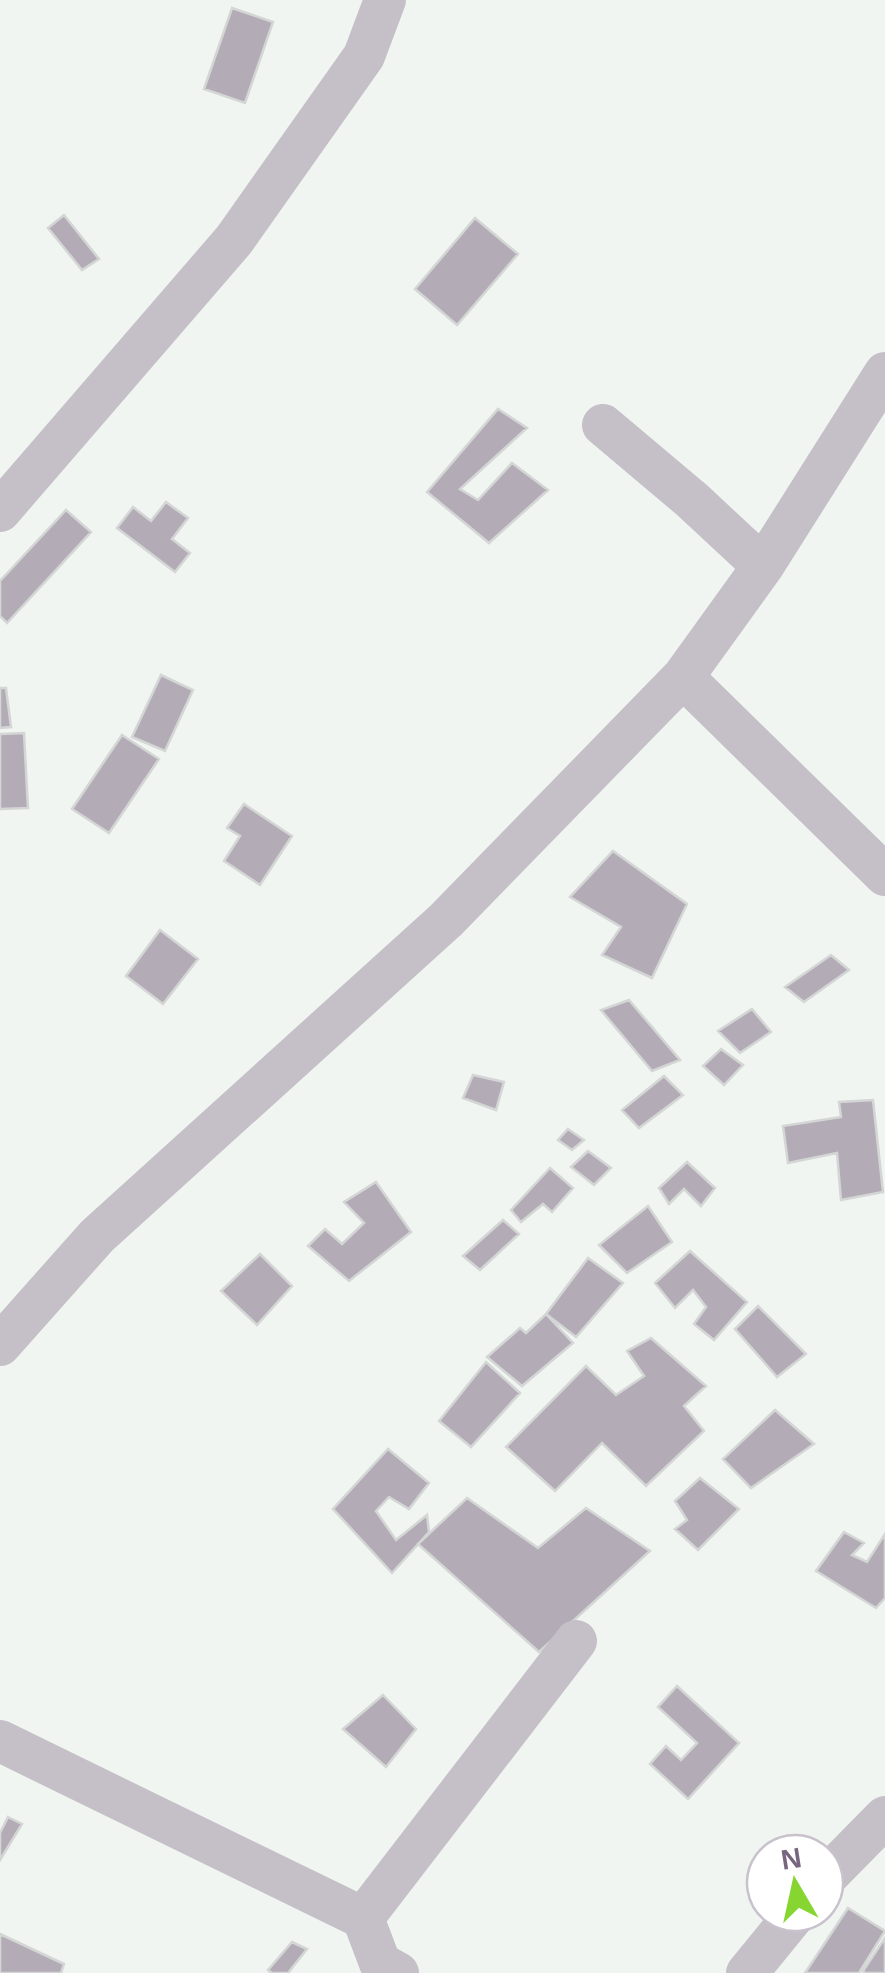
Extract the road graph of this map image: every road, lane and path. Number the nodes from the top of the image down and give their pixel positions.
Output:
1 (385, 0) edge
2 (885, 373) edge
3 (603, 424) dead end
4 (0, 511) edge
5 (763, 566) junction
6 (683, 677) junction
7 (885, 875) edge
8 (0, 1346) edge
9 (576, 1641) dead end
10 (0, 1742) edge
11 (885, 1817) edge
12 (845, 1858) edge
13 (363, 1918) junction
14 (780, 1933) edge
15 (398, 1973) edge
16 (747, 1973) edge

1 - 4 street
2 - 5 street
3 - 5 street
5 - 6 street
6 - 7 street
6 - 8 street
9 - 13 street
10 - 13 street
11 - 12 street
13 - 15 street
14 - 16 street

